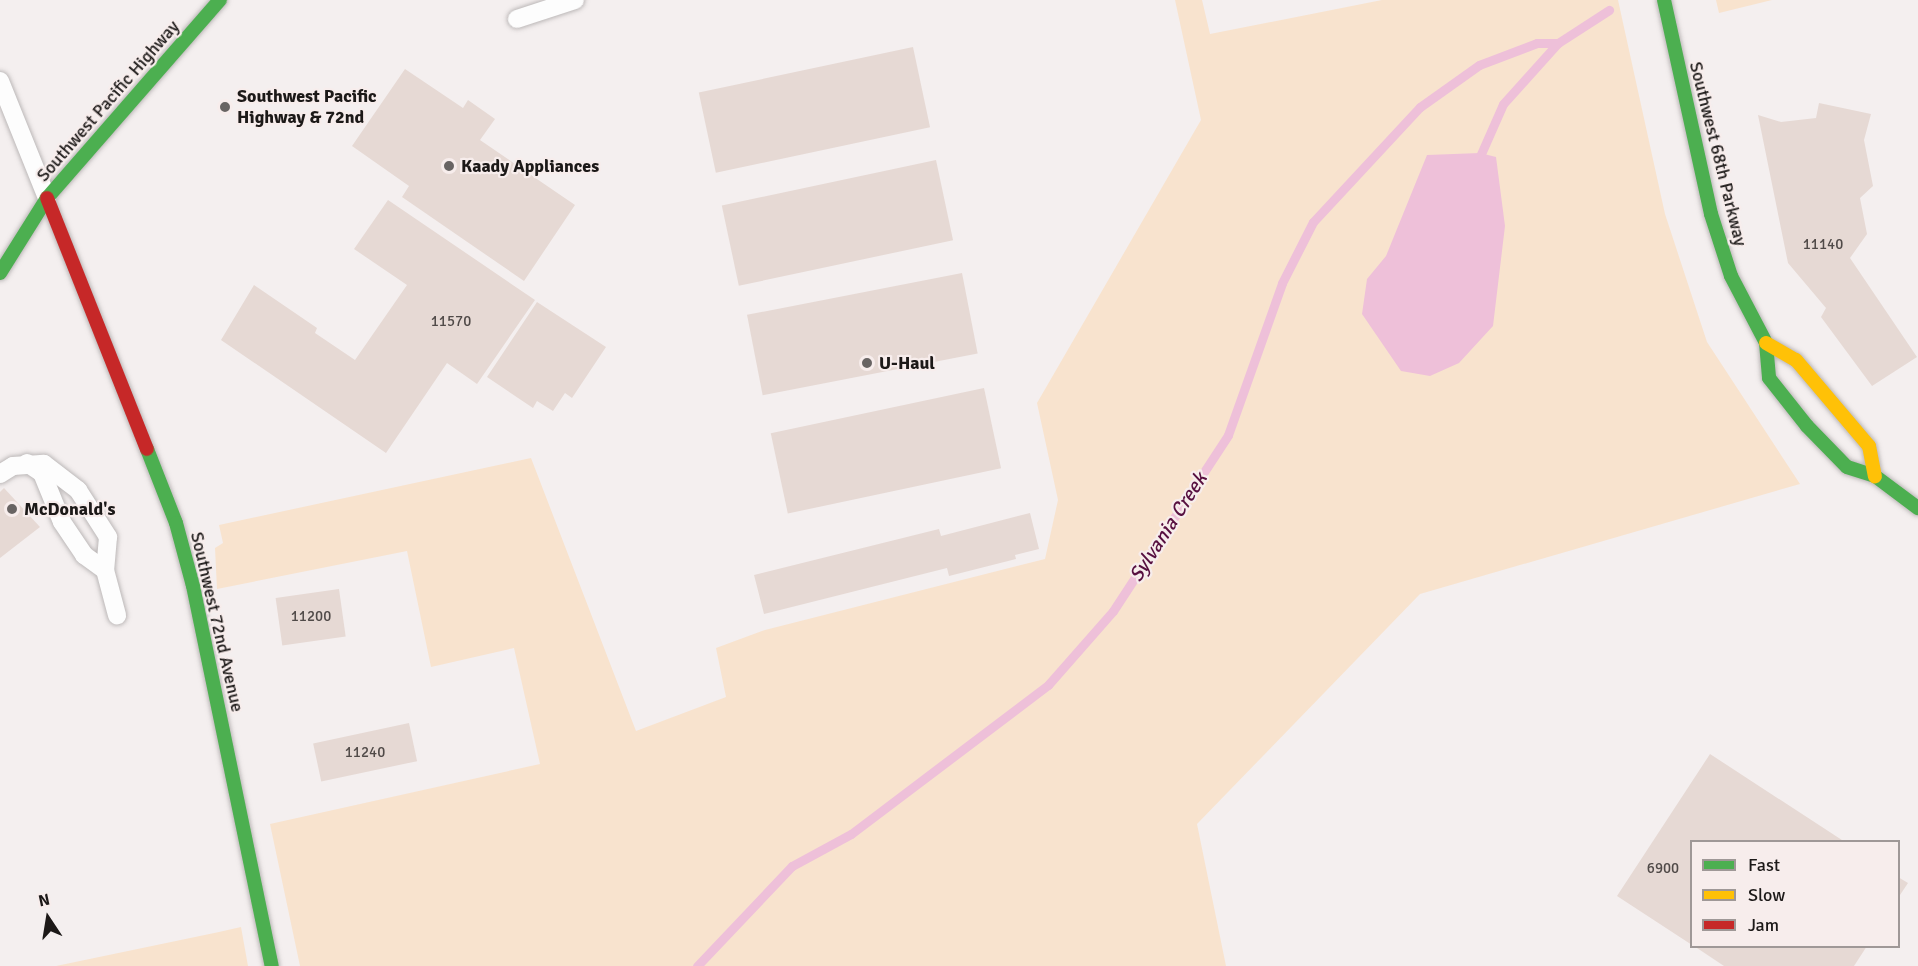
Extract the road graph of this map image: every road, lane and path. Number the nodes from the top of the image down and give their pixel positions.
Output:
1 (220, 0) edge
2 (575, 0) edge
3 (1664, 0) edge
4 (517, 19) dead end
5 (0, 81) edge
6 (47, 198) junction
7 (9, 227) dead end
8 (0, 273) edge
9 (1766, 343) junction
10 (27, 463) junction
11 (0, 474) edge
12 (1875, 476) junction
13 (1918, 508) edge
14 (105, 570) junction
15 (117, 615) dead end
16 (272, 966) edge

1 - 6 main road, Southwest Pacific Highway
2 - 4 lane
3 - 9 main road, Southwest 68th Parkway
5 - 6 lane
6 - 7 main road, Southwest Pacific Highway
6 - 8 main road, Southwest Pacific Highway
6 - 16 main road, Southwest 72nd Avenue
9 - 12 main road
9 - 12 main road, Southwest 68th Parkway
10 - 11 lane
10 - 14 lane
10 - 14 lane
12 - 13 main road, Southwest 68th Parkway
14 - 15 lane

